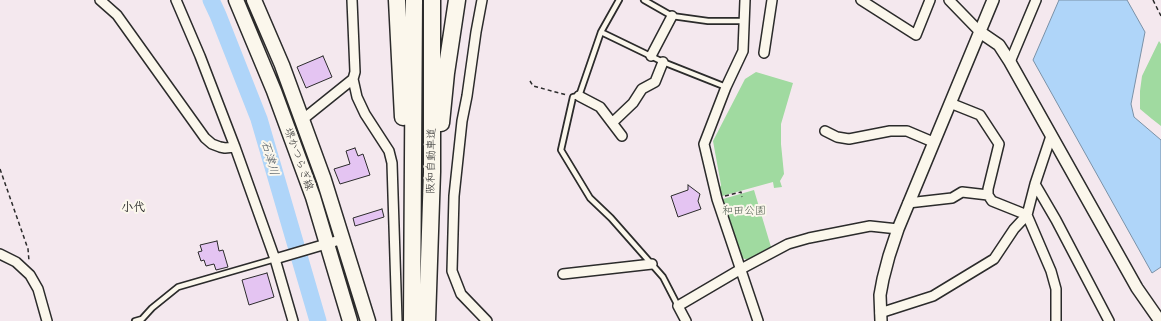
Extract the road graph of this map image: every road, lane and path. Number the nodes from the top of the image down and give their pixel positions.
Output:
1 (100, 0) edge
2 (176, 0) edge
3 (236, 0) edge
4 (254, 0) edge
5 (352, 0) edge
6 (397, 0) edge
7 (414, 0) edge
8 (432, 0) edge
9 (457, 0) edge
10 (482, 0) edge
11 (619, 0) edge
12 (644, 0) edge
13 (744, 0) edge
14 (772, 0) edge
15 (861, 0) edge
16 (930, 0) edge
17 (949, 0) edge
18 (993, 0) edge
19 (1036, 0) edge
20 (1153, 0) edge
21 (672, 16) junction
22 (1161, 16) edge
23 (744, 21) junction
24 (601, 32) junction
25 (980, 32) junction
26 (764, 53) dead end
27 (651, 56) junction
28 (664, 62) junction
29 (1010, 62) junction
30 (353, 79) junction
31 (530, 81) dead end
32 (726, 87) junction
33 (576, 96) junction
34 (950, 103) junction
35 (302, 120) junction
36 (612, 123) junction
37 (825, 131) dead end
38 (622, 136) dead end
39 (1051, 136) junction
40 (933, 142) junction
41 (234, 147) junction
42 (0, 169) edge
43 (432, 172) junction
44 (1034, 184) junction
45 (988, 196) junction
46 (742, 197) dead end
47 (717, 199) junction
48 (908, 203) junction
49 (1027, 215) junction
50 (898, 229) junction
51 (343, 239) junction
52 (322, 245) junction
53 (0, 254) edge
54 (277, 259) junction
55 (652, 264) junction
56 (741, 269) junction
57 (563, 274) dead end
58 (30, 276) junction
59 (420, 283) junction
60 (678, 306) junction
61 (880, 317) edge
62 (142, 320) edge
63 (47, 321) edge
64 (135, 321) edge
65 (293, 321) edge
66 (350, 321) edge
67 (368, 321) edge
68 (397, 321) edge
69 (412, 321) edge
70 (427, 321) edge
71 (487, 321) edge
72 (686, 321) edge
73 (758, 321) edge
74 (1056, 321) edge
75 (1109, 321) edge
76 (1160, 321) edge

1 - 41 street
2 - 41 street
3 - 52 main road, 堺かつらぎ線
4 - 35 main road, 堺かつらぎ線
5 - 30 street
6 - 59 highway
7 - 59 highway, 阪和自動車道
8 - 43 highway, 阪和自動車道
9 - 43 highway
10 - 71 street
11 - 24 lane
12 - 21 lane
13 - 23 street
14 - 26 street
15 - 16 street
17 - 25 street
18 - 25 street
19 - 29 street
20 - 22 path
21 - 23 lane
21 - 27 street
23 - 32 street
24 - 27 lane
24 - 33 lane
25 - 29 street
25 - 34 street
27 - 28 lane
28 - 32 lane
28 - 36 street
29 - 39 street
30 - 35 street
30 - 68 street
31 - 33 path
32 - 47 street
33 - 36 street
33 - 55 lane
34 - 40 street
34 - 45 street
35 - 51 main road, 堺かつらぎ線
36 - 38 street
37 - 40 street
39 - 44 street
39 - 76 street
40 - 48 street
41 - 54 street
42 - 58 path
43 - 59 highway, 阪和自動車道
44 - 49 street
44 - 75 street
45 - 48 street
45 - 49 street
46 - 47 path
47 - 56 street
48 - 50 street
49 - 61 street
49 - 74 street
50 - 56 street
50 - 61 street
51 - 52 street
51 - 67 main road, 堺かつらぎ線
52 - 54 street
52 - 66 main road, 堺かつらぎ線
53 - 58 street
54 - 62 lane
54 - 65 street
55 - 57 street
55 - 60 lane
56 - 60 street
56 - 73 street
58 - 63 street
59 - 69 highway, 阪和自動車道
59 - 70 highway, 阪和自動車道
60 - 72 street
62 - 64 lane

